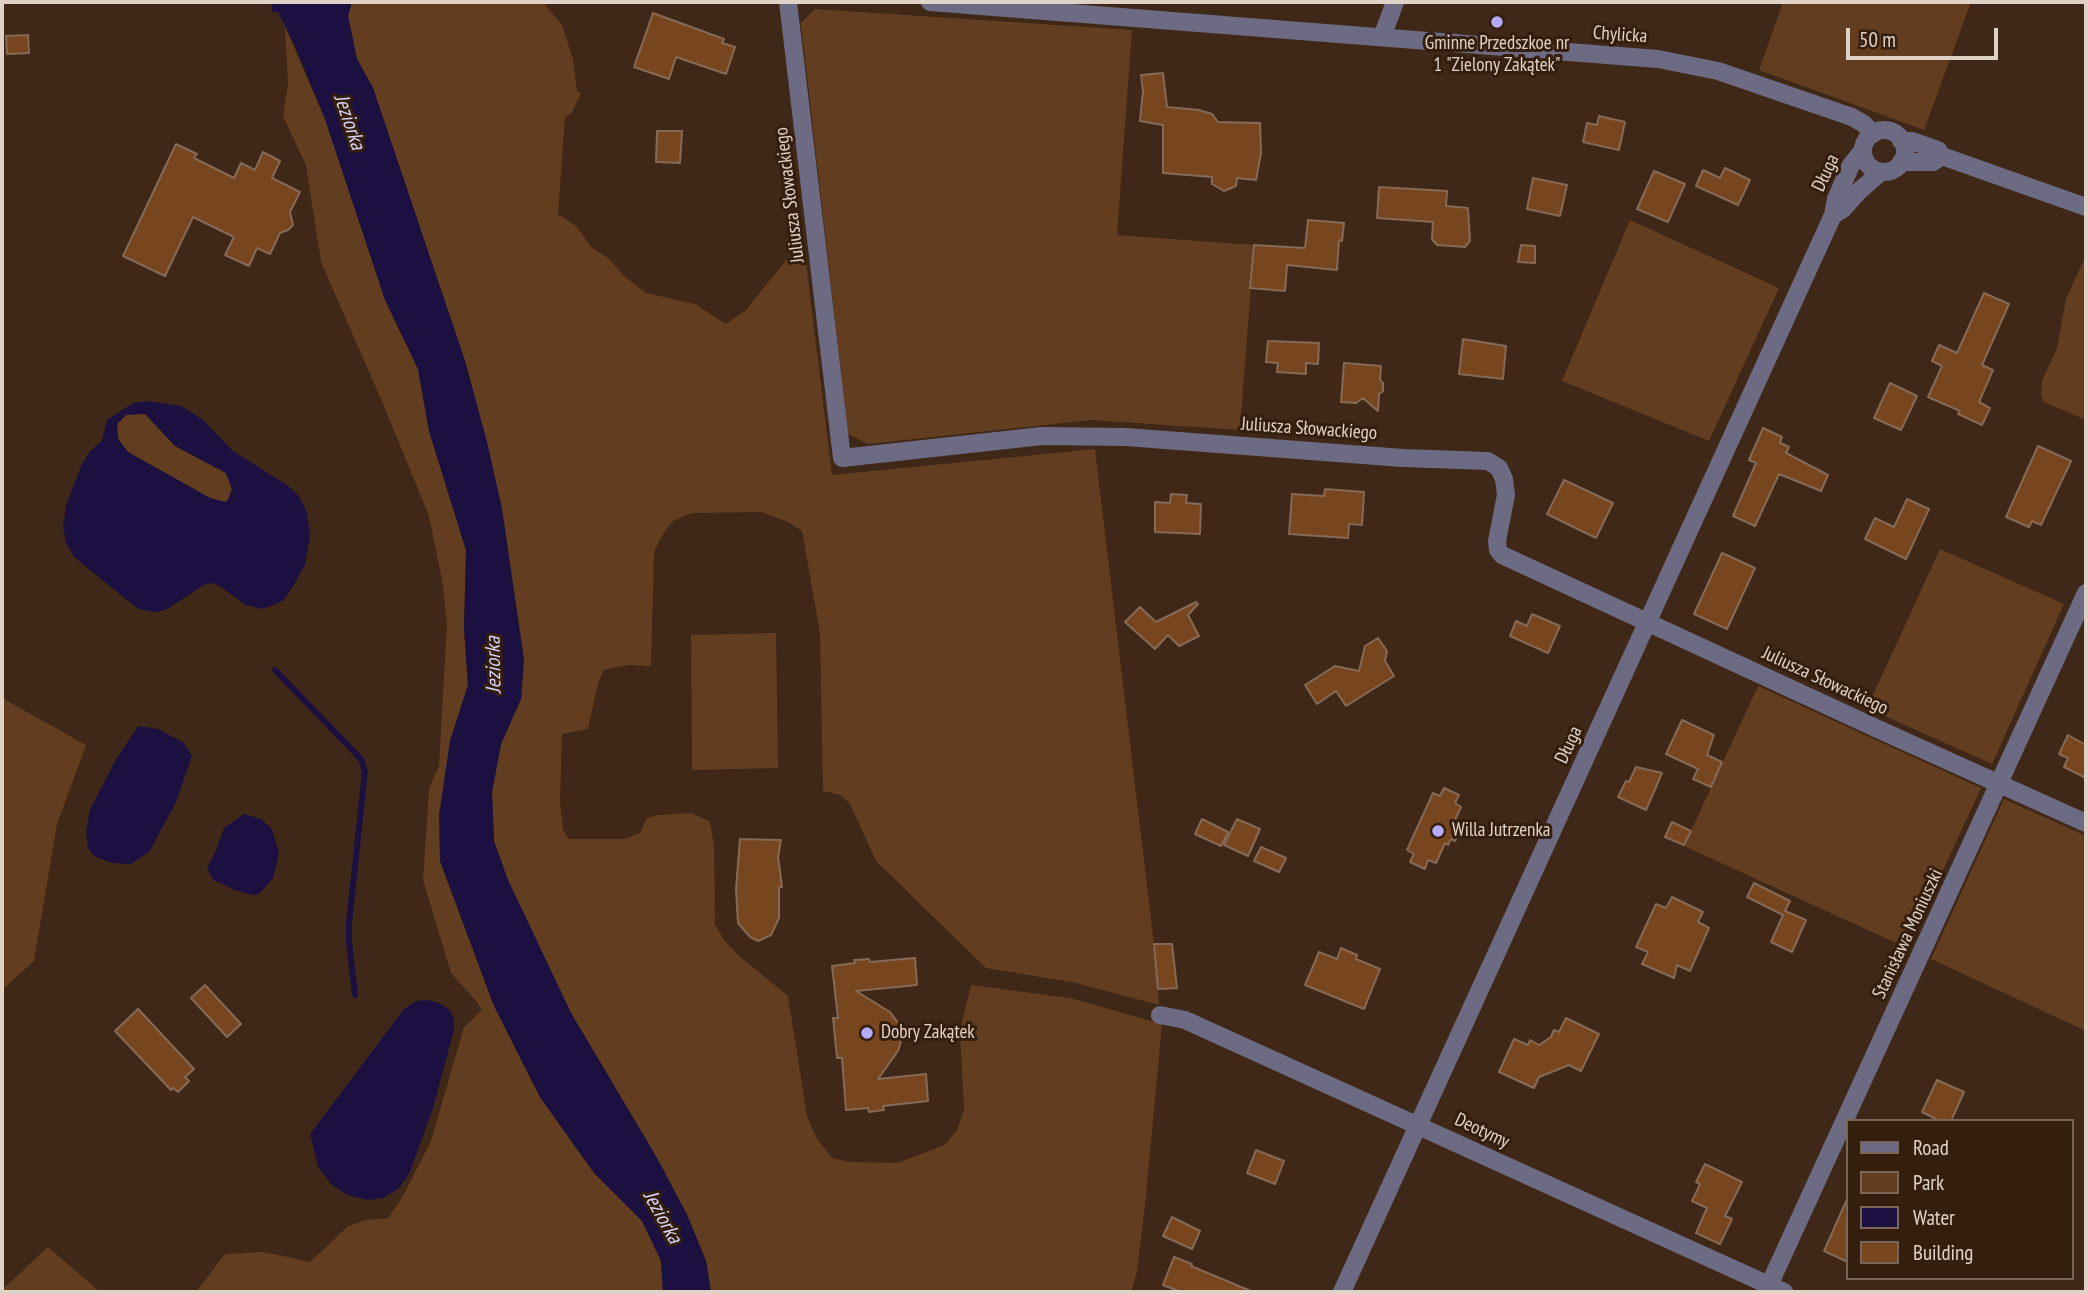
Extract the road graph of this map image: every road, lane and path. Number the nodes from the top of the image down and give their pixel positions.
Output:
1 (788, 2) edge
2 (930, 2) edge
3 (1395, 2) edge
4 (1382, 37) junction
5 (1873, 134) junction
6 (1902, 141) junction
7 (1863, 150) junction
8 (1942, 156) junction
9 (1901, 162) junction
10 (1881, 172) junction
11 (2086, 207) edge
12 (1833, 215) junction
13 (2086, 593) edge
14 (1648, 622) junction
15 (2000, 783) junction
16 (2086, 823) edge
17 (1160, 1015) dead end
18 (1850, 1119) edge
19 (1419, 1125) junction
20 (1846, 1127) edge
21 (1773, 1290) edge
22 (1342, 1292) edge

1 - 14 street, Juliusza Słowackiego
2 - 4 street, Chylicka
3 - 4 street
4 - 5 street, Chylicka
5 - 6 street
5 - 7 street
6 - 8 street
6 - 9 street
7 - 10 street
7 - 12 street, Długa
8 - 9 street
8 - 11 street
9 - 10 street
10 - 12 street, Długa
12 - 14 street, Długa
13 - 15 street, Stanisława Moniuszki
14 - 15 street, Juliusza Słowackiego
14 - 19 street, Długa
15 - 16 street, Juliusza Słowackiego
15 - 18 street, Stanisława Moniuszki
17 - 19 street, Deotymy
19 - 21 street, Deotymy
19 - 22 street, Długa
20 - 21 street, Stanisława Moniuszki

